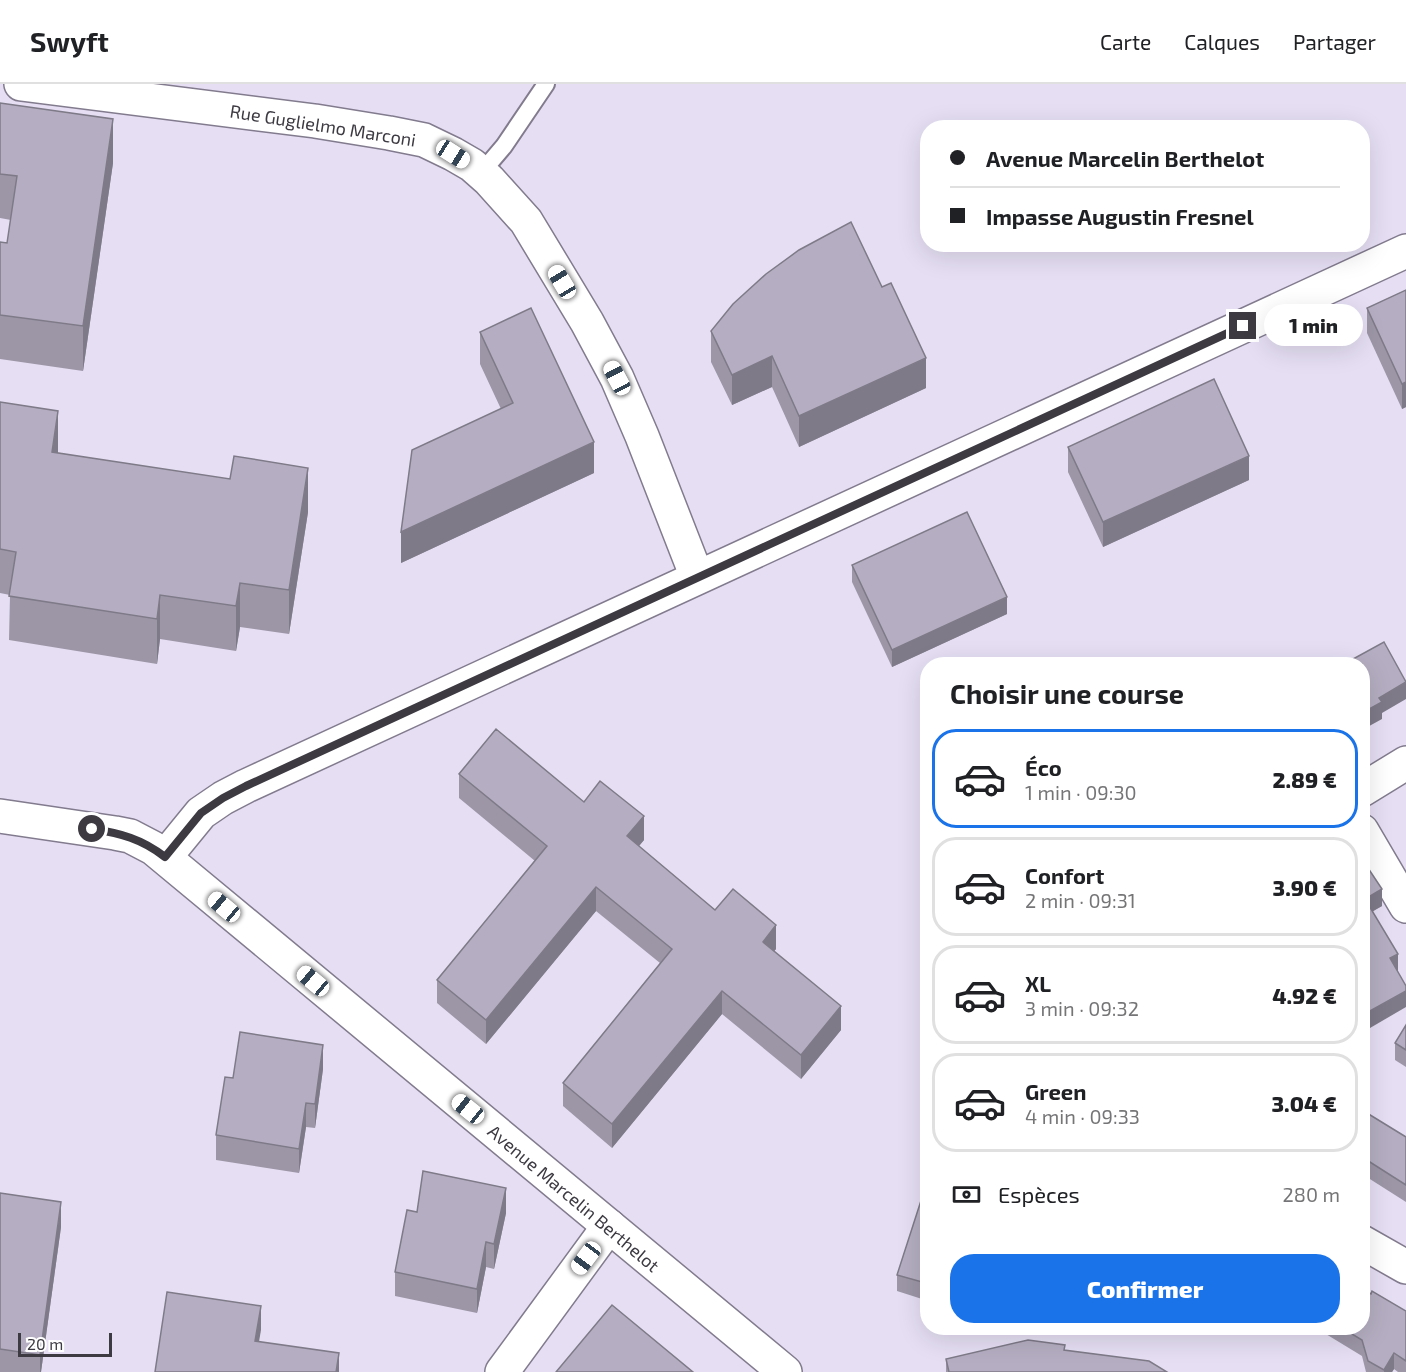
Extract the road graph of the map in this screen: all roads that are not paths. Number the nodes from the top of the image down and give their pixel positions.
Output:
1 (21, 84) edge
2 (546, 84) edge
3 (85, 88) edge
4 (481, 173) junction
5 (1406, 251) edge
6 (697, 577) junction
7 (1406, 763) edge
8 (1370, 785) edge
9 (0, 816) edge
10 (1370, 845) edge
11 (165, 857) junction
12 (1406, 906) edge
13 (609, 1226) junction
14 (1370, 1246) edge
15 (1406, 1266) edge
16 (502, 1372) edge
17 (785, 1372) edge

1 - 3 street, Rue Guglielmo Marconi
2 - 4 lane
3 - 4 street, Rue Guglielmo Marconi
4 - 6 street, Rue Guglielmo Marconi
5 - 6 street
6 - 11 street
7 - 8 street
9 - 11 street, Avenue Marcelin Berthelot
10 - 12 street
11 - 13 street, Avenue Marcelin Berthelot
13 - 16 street
13 - 17 street, Avenue Marcelin Berthelot
14 - 15 street

